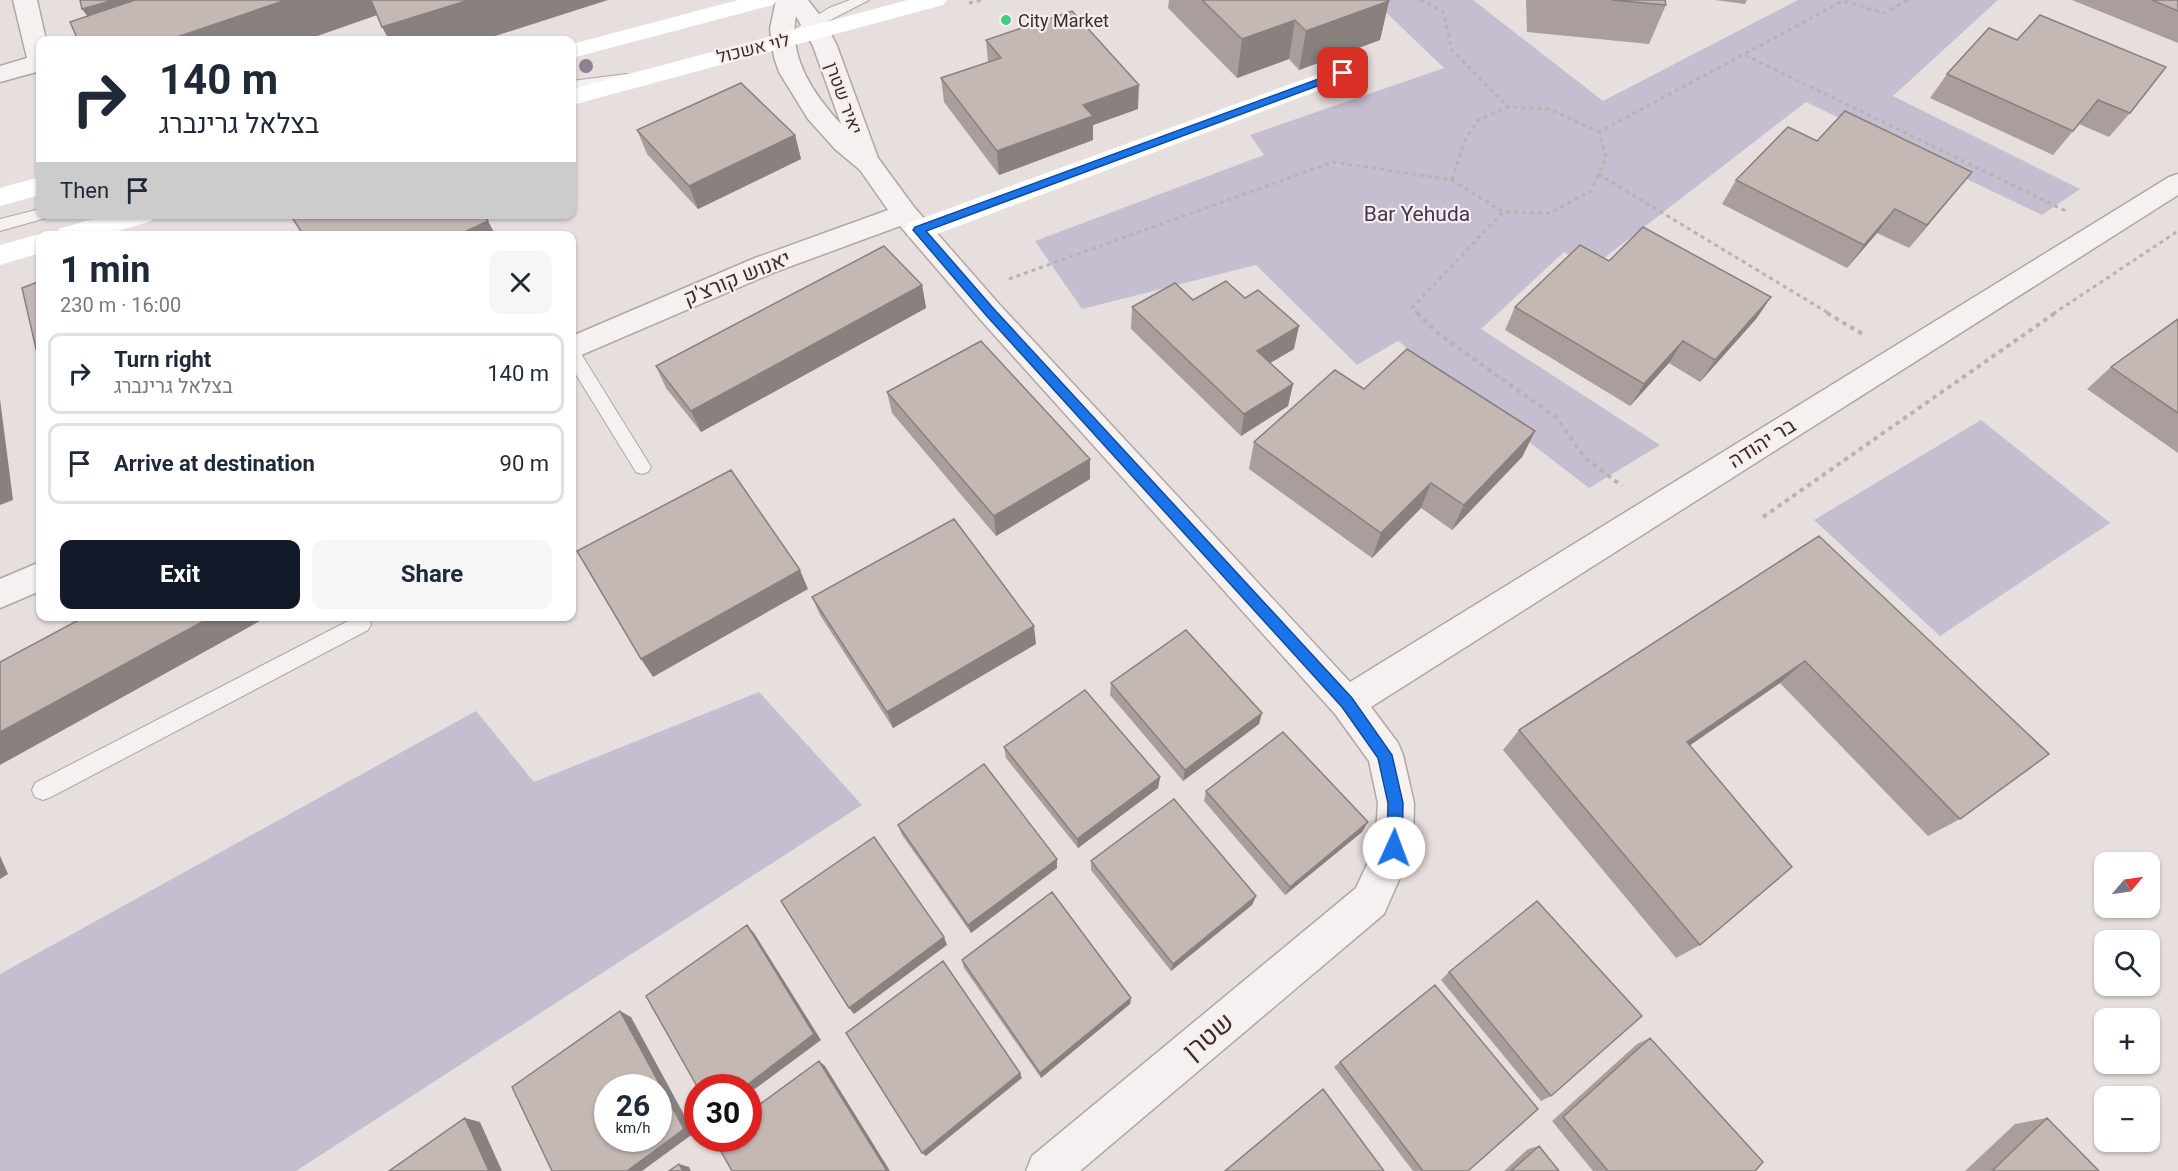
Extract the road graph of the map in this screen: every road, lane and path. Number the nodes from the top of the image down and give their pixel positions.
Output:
1 (25, 0) edge
2 (765, 0) edge
3 (788, 0) edge
4 (796, 0) edge
5 (839, 0) edge
6 (935, 0) edge
7 (1420, 0) edge
8 (1908, 0) edge
9 (858, 1) edge
10 (816, 27) junction
11 (783, 40) junction
12 (36, 46) edge
13 (576, 50) edge
14 (1745, 54) junction
15 (36, 64) edge
16 (1343, 73) dead end
17 (0, 74) edge
18 (646, 77) junction
19 (576, 85) edge
20 (576, 96) edge
21 (1508, 107) junction
22 (1599, 132) junction
23 (869, 164) junction
24 (1598, 174) junction
25 (1452, 180) junction
26 (2178, 183) edge
27 (36, 187) edge
28 (0, 197) edge
29 (1503, 212) junction
30 (36, 215) edge
31 (125, 219) edge
32 (912, 222) junction
33 (0, 225) edge
34 (2104, 230) junction
35 (86, 231) edge
36 (2178, 231) edge
37 (36, 245) edge
38 (0, 255) edge
39 (972, 292) junction
40 (576, 346) edge
41 (1900, 357) junction
42 (576, 360) edge
43 (642, 467) dead end
44 (1655, 510) junction
45 (1763, 517) dead end
46 (36, 578) edge
47 (0, 594) edge
48 (360, 621) edge
49 (1347, 703) junction
50 (43, 790) dead end
51 (1370, 901) joint
52 (1047, 1171) edge

1 - 12 street
2 - 13 main road
3 - 11 street, יאיר שטרן
4 - 10 street, יאיר שטרן
5 - 9 lane
6 - 10 main road, לוי אשכול
7 - 21 path
8 - 14 path
9 - 10 lane
10 - 11 main road, לוי אשכול
10 - 23 street, יאיר שטרן
11 - 18 main road, לוי אשכול
11 - 23 street, יאיר שטרן
14 - 22 path
14 - 34 path
15 - 17 street
16 - 32 main road
18 - 19 lane
18 - 20 main road, לוי אשכול
21 - 22 path
21 - 25 path
22 - 24 path
23 - 32 street, יאיר שטרן
24 - 29 path
24 - 41 path
25 - 29 path
25 - 39 path
26 - 34 street, בר יהודה
27 - 28 main road
29 - 44 path
30 - 33 lane
31 - 35 main road
32 - 39 street, יאיר שטרן
32 - 40 street, יאנוש קורצ'ק
34 - 41 street, בר יהודה
36 - 45 path
37 - 38 main road
39 - 49 street, יאיר שטרן
41 - 44 street, בר יהודה
42 - 43 lane
44 - 49 street, בר יהודה
46 - 47 street
48 - 50 lane
49 - 51 street, יאיר שטרן
51 - 52 street, שטרן

